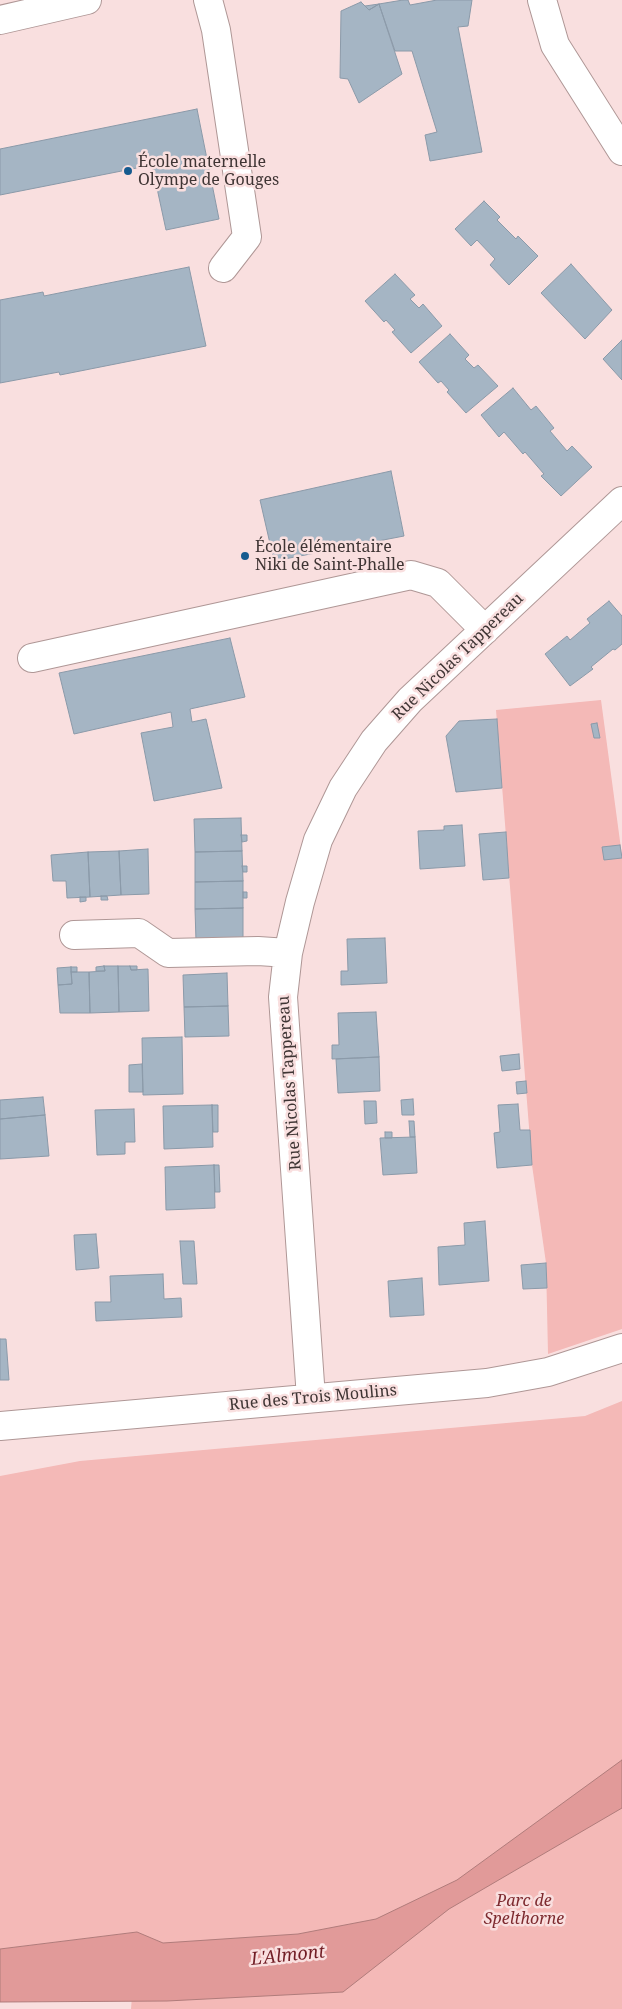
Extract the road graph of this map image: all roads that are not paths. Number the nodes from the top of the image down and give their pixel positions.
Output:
1 (87, 0) edge
2 (208, 0) edge
3 (542, 0) edge
4 (0, 20) edge
5 (622, 151) edge
6 (223, 268) dead end
7 (622, 501) edge
8 (485, 630) junction
9 (32, 658) dead end
10 (74, 935) dead end
11 (288, 953) junction
12 (622, 1348) edge
13 (312, 1398) junction
14 (0, 1426) edge

1 - 4 street
2 - 6 street
3 - 5 street
7 - 8 street, Rue Nicolas Tappereau
8 - 9 street
8 - 11 street, Rue Nicolas Tappereau
10 - 11 street
11 - 13 street, Rue Nicolas Tappereau
12 - 13 street, Rue des Trois Moulins
13 - 14 street, Rue des Trois Moulins

